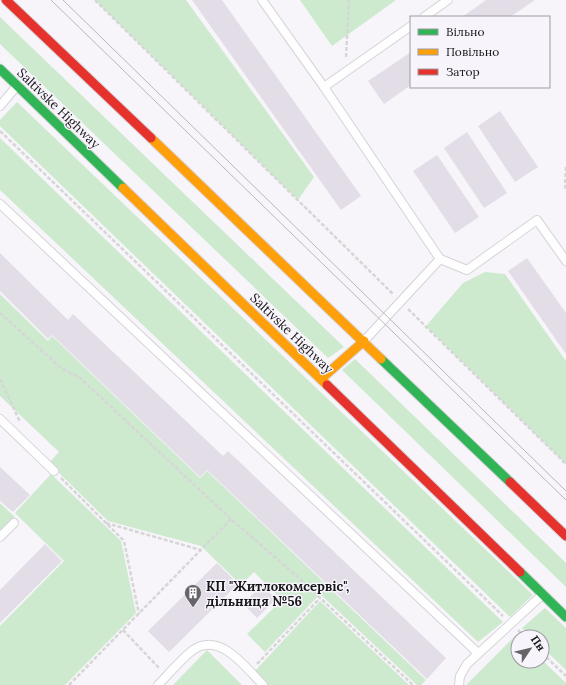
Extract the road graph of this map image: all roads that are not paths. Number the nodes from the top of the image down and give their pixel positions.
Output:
1 (6, 0) edge
2 (262, 0) edge
3 (448, 0) edge
4 (425, 16) edge
5 (410, 27) edge
6 (0, 69) edge
7 (17, 86) junction
8 (324, 87) junction
9 (0, 106) edge
10 (0, 204) edge
11 (440, 259) junction
12 (566, 261) edge
13 (364, 341) junction
14 (321, 379) junction
15 (0, 419) edge
16 (54, 471) road end
17 (14, 523) dead end
18 (566, 536) edge
19 (0, 537) edge
20 (543, 594) junction
21 (566, 617) edge
22 (478, 653) junction
23 (158, 685) edge
24 (263, 685) edge
25 (459, 685) edge

1 - 13 main road
2 - 8 lane
3 - 4 lane
5 - 8 lane
6 - 7 main road, Saltivske Highway
7 - 9 lane
7 - 14 main road, Saltivske Highway
8 - 11 lane
10 - 22 lane
11 - 12 lane
11 - 13 lane
13 - 14 main road
13 - 18 main road
14 - 20 main road, Saltivske Highway
15 - 16 lane
17 - 19 lane
20 - 21 main road, Saltivske Highway
20 - 22 lane
22 - 25 lane
23 - 24 lane

